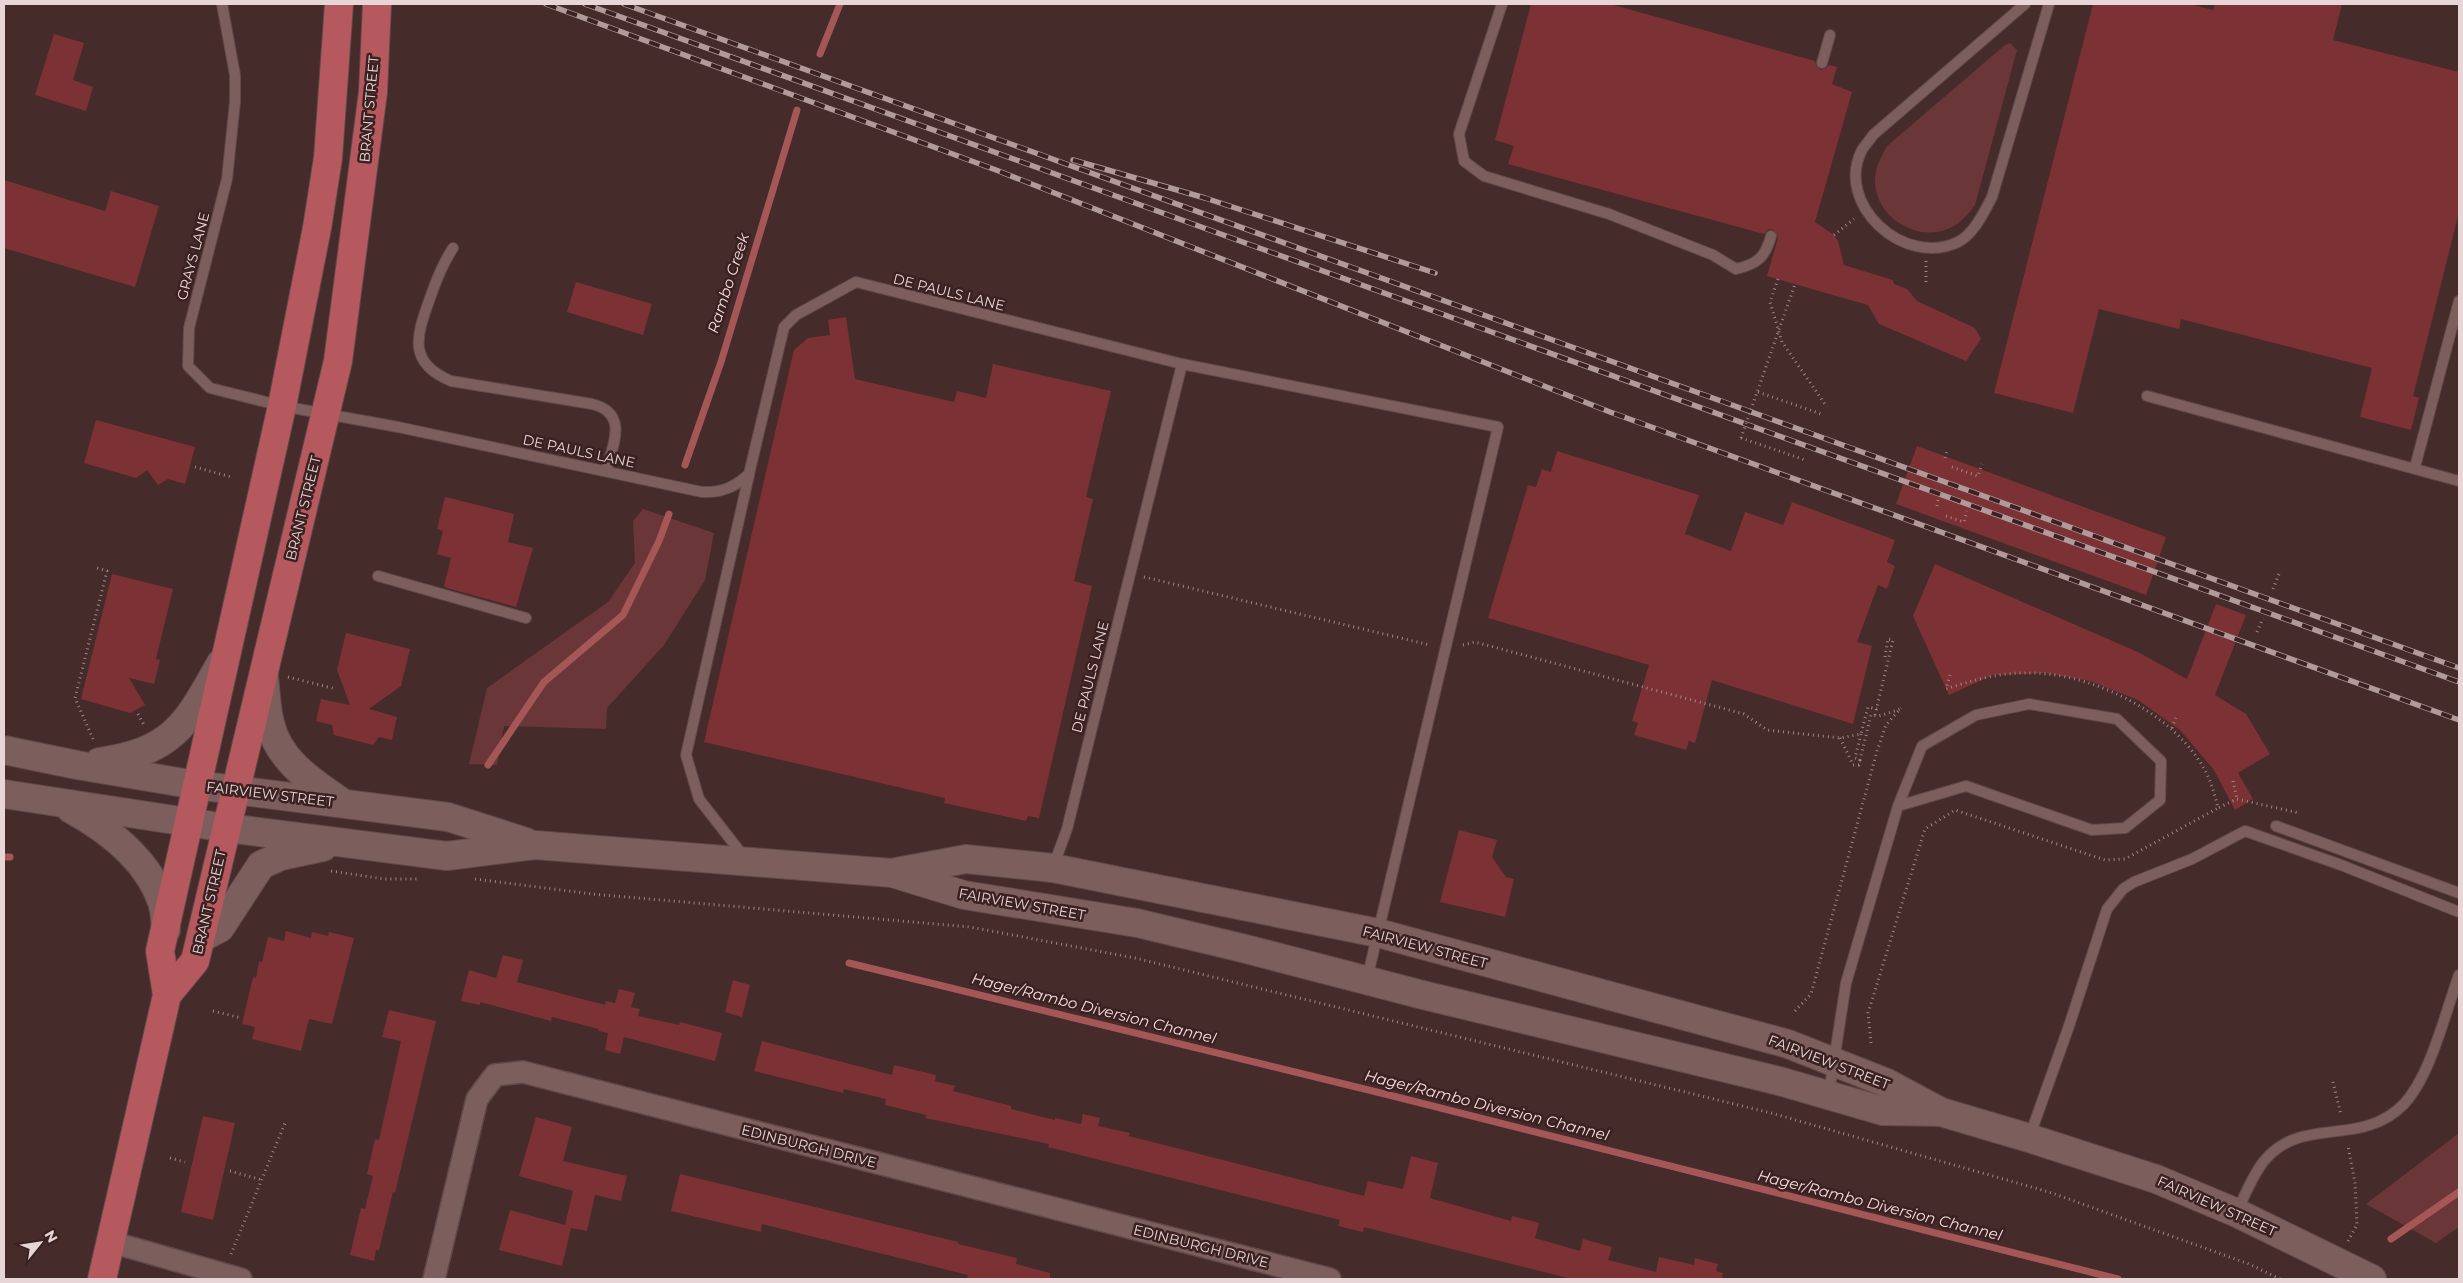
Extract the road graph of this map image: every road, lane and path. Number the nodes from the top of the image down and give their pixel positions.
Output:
1 (222, 4) edge
2 (339, 4) edge
3 (377, 4) edge
4 (1502, 4) edge
5 (2025, 4) edge
6 (2049, 4) edge
7 (1830, 34) dead end
8 (1822, 63) dead end
9 (1866, 209) junction
10 (1834, 235) dead end
11 (1771, 236) dead end
12 (453, 248) dead end
13 (1926, 248) junction
14 (1778, 279) dead end
15 (1795, 284) dead end
16 (1926, 286) dead end
17 (2459, 301) edge
18 (1182, 364) junction
19 (1758, 392) junction
20 (2147, 396) dead end
21 (282, 406) junction
22 (1827, 407) dead end
23 (327, 413) junction
24 (1824, 415) dead end
25 (1947, 451) dead end
26 (1945, 458) dead end
27 (1805, 460) dead end
28 (1982, 464) dead end
29 (195, 467) dead end
30 (1952, 467) dead end
31 (2415, 467) junction
32 (606, 471) junction
33 (749, 474) junction
34 (231, 477) dead end
35 (2459, 481) edge
36 (1938, 500) dead end
37 (1937, 506) dead end
38 (1967, 511) dead end
39 (1946, 516) dead end
40 (97, 568) dead end
41 (1131, 574) junction
42 (2279, 574) dead end
43 (378, 576) dead end
44 (2273, 590) dead end
45 (526, 618) dead end
46 (2263, 618) dead end
47 (2257, 632) dead end
48 (1446, 649) junction
49 (225, 655) junction
50 (1885, 657) dead end
51 (275, 673) junction
52 (336, 689) dead end
53 (1877, 709) junction
54 (1875, 715) junction
55 (2176, 717) dead end
56 (2172, 728) dead end
57 (1861, 734) junction
58 (1840, 738) junction
59 (94, 742) dead end
60 (4, 750) edge
61 (1860, 760) junction
62 (77, 765) junction
63 (2233, 781) dead end
64 (196, 785) junction
65 (236, 790) junction
66 (4, 794) edge
67 (2237, 799) dead end
68 (344, 803) junction
69 (61, 804) junction
70 (1898, 806) junction
71 (2218, 808) dead end
72 (188, 823) junction
73 (2276, 826) dead end
74 (226, 828) junction
75 (346, 843) junction
76 (535, 845) junction
77 (748, 861) junction
78 (1053, 868) junction
79 (330, 871) dead end
80 (892, 873) junction
81 (421, 879) dead end
82 (467, 880) dead end
83 (2459, 893) edge
84 (2459, 912) edge
85 (166, 930) junction
86 (1378, 933) junction
87 (201, 938) junction
88 (2459, 975) edge
89 (1367, 979) junction
90 (167, 995) junction
91 (213, 1011) dead end
92 (1795, 1011) dead end
93 (241, 1018) dead end
94 (1871, 1043) dead end
95 (1833, 1062) junction
96 (2334, 1082) dead end
97 (1828, 1096) junction
98 (1941, 1112) junction
99 (285, 1123) dead end
100 (2345, 1132) junction
101 (2029, 1138) junction
102 (170, 1158) dead end
103 (185, 1162) dead end
104 (230, 1171) dead end
105 (262, 1180) junction
106 (2237, 1213) junction
107 (111, 1242) junction
108 (2336, 1262) junction
109 (232, 1277) edge
110 (102, 1279) edge
111 (434, 1279) edge
112 (1330, 1279) edge
113 (2280, 1279) edge
114 (2372, 1279) edge

1 - 21 lane, GRAYS LANE
2 - 21 main road, BRANT STREET
3 - 23 main road, BRANT STREET
4 - 11 lane
5 - 9 lane
6 - 13 lane
7 - 8 lane
9 - 10 path
9 - 13 lane
12 - 32 lane
13 - 16 path
14 - 22 path
15 - 19 path, bridge
17 - 31 lane
18 - 33 lane, DE PAULS LANE
18 - 41 lane, DE PAULS LANE
18 - 48 lane
19 - 24 path
19 - 27 path, bridge
20 - 31 lane
21 - 23 lane, GRAYS LANE
21 - 49 main road, BRANT STREET
23 - 32 lane, DE PAULS LANE
23 - 51 main road, BRANT STREET
25 - 26 path
28 - 30 path
29 - 34 path
31 - 35 lane
32 - 33 lane, DE PAULS LANE
33 - 77 lane
36 - 37 path
38 - 39 path
40 - 59 path
41 - 48 path
41 - 78 lane, DE PAULS LANE
42 - 44 path
43 - 45 lane
46 - 47 path
48 - 58 path
48 - 86 lane
49 - 62 main road
49 - 64 main road, BRANT STREET
50 - 53 path
51 - 52 path
51 - 65 main road, BRANT STREET
51 - 68 main road
53 - 54 path
53 - 57 path
54 - 61 path
54 - 92 path
55 - 56 path
57 - 58 path
57 - 61 path
58 - 61 path
60 - 62 main road, FAIRVIEW STREET
62 - 64 main road, FAIRVIEW STREET
63 - 67 path
64 - 65 main road, FAIRVIEW STREET
64 - 72 main road, BRANT STREET
65 - 68 main road, FAIRVIEW STREET
65 - 74 main road, BRANT STREET
66 - 69 main road, FAIRVIEW STREET
68 - 76 main road, FAIRVIEW STREET
69 - 72 main road, FAIRVIEW STREET
69 - 85 main road
70 - 70 lane
70 - 95 lane
71 - 94 path
72 - 74 main road, FAIRVIEW STREET
72 - 85 main road, BRANT STREET
73 - 83 lane
74 - 75 main road, FAIRVIEW STREET
74 - 87 main road, BRANT STREET
75 - 76 main road, FAIRVIEW STREET
75 - 87 main road
76 - 77 main road, FAIRVIEW STREET
77 - 80 main road, FAIRVIEW STREET
78 - 80 main road, FAIRVIEW STREET
78 - 86 main road, FAIRVIEW STREET
79 - 81 path
80 - 89 main road, FAIRVIEW STREET
82 - 113 path
84 - 101 lane
85 - 90 main road, BRANT STREET
86 - 89 lane
86 - 95 main road, FAIRVIEW STREET
87 - 90 main road, BRANT STREET
88 - 100 lane
89 - 97 main road, FAIRVIEW STREET
90 - 107 main road, BRANT STREET
91 - 93 path
95 - 97 lane
95 - 98 main road, FAIRVIEW STREET
96 - 100 path
97 - 98 main road, FAIRVIEW STREET
98 - 101 main road, FAIRVIEW STREET
99 - 105 path
100 - 106 lane
100 - 108 path
101 - 106 main road, FAIRVIEW STREET
102 - 103 path
104 - 105 path
105 - 109 path
106 - 108 main road, FAIRVIEW STREET
107 - 109 street
107 - 110 main road, BRANT STREET
108 - 114 main road, FAIRVIEW STREET
111 - 112 street, EDINBURGH DRIVE

